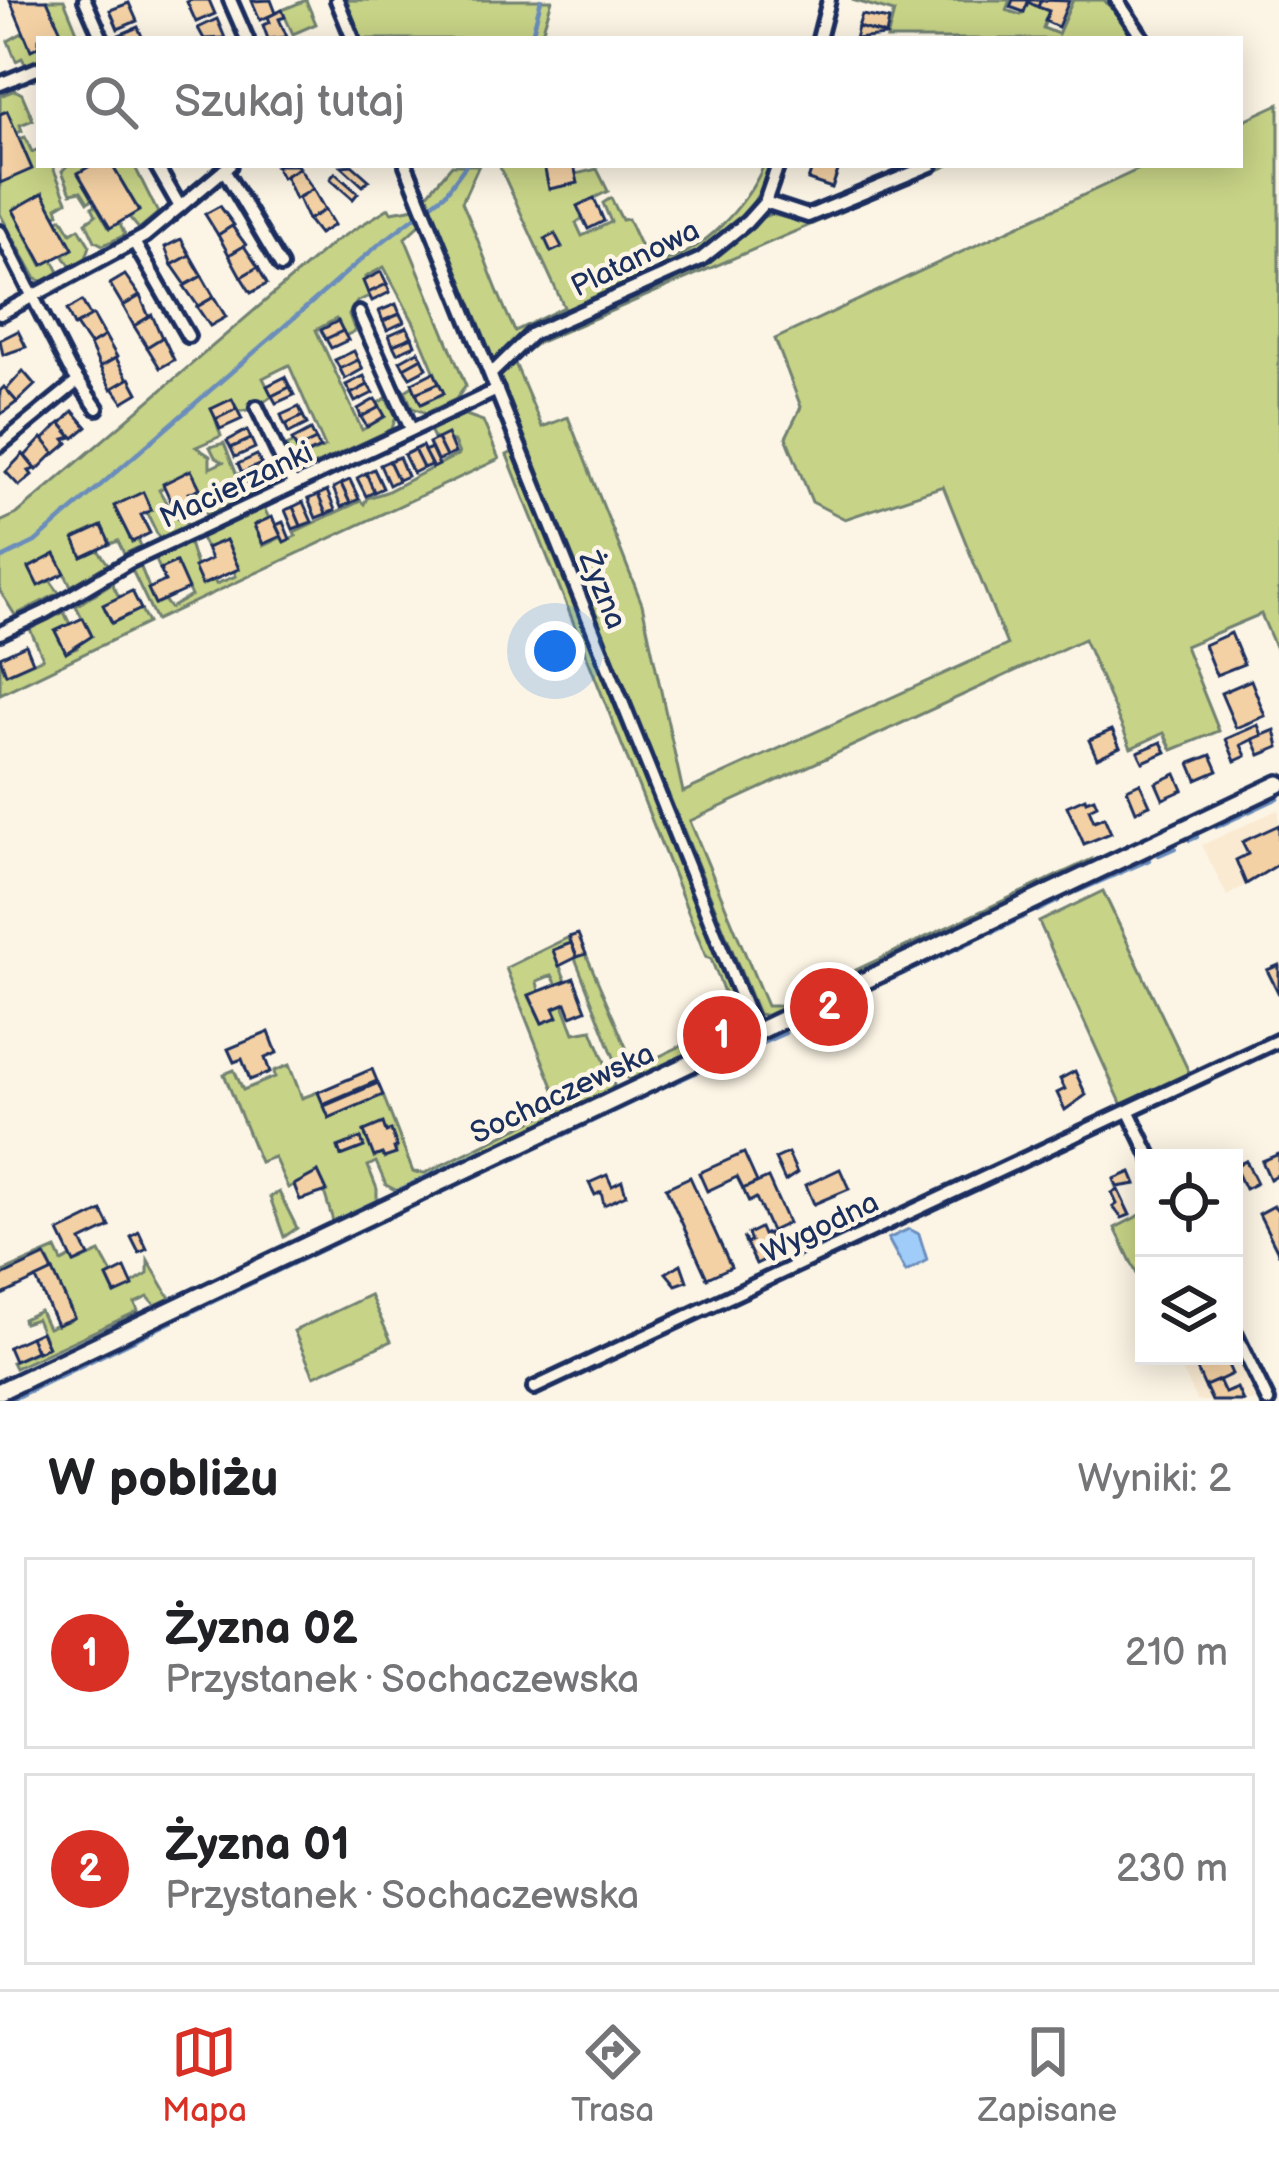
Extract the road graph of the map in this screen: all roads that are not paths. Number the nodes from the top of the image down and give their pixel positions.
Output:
1 (85, 0) edge
2 (230, 0) edge
3 (337, 0) edge
4 (829, 0) edge
5 (1117, 0) edge
6 (101, 36) edge
7 (246, 36) edge
8 (352, 36) edge
9 (820, 36) edge
10 (1141, 36) edge
11 (36, 69) edge
12 (0, 84) edge
13 (158, 168) edge
14 (226, 168) edge
15 (228, 168) edge
16 (407, 168) edge
17 (777, 168) edge
18 (924, 168) edge
19 (765, 202) junction
20 (180, 207) junction
21 (0, 232) edge
22 (134, 242) junction
23 (281, 266) dead end
24 (35, 298) junction
25 (359, 313) dead end
26 (0, 314) edge
27 (188, 336) dead end
28 (491, 374) junction
29 (77, 382) junction
30 (496, 390) junction
31 (97, 407) dead end
32 (257, 407) dead end
33 (412, 429) junction
34 (0, 445) edge
35 (293, 484) junction
36 (0, 633) edge
37 (1279, 784) edge
38 (755, 1032) junction
39 (1279, 1040) edge
40 (1129, 1112) junction
41 (1147, 1149) edge
42 (1243, 1350) edge
43 (534, 1388) dead end
44 (0, 1391) edge
45 (1268, 1401) edge

1 - 6 street
2 - 7 street
3 - 8 street
4 - 9 street
5 - 10 street
11 - 12 street
13 - 20 street
14 - 20 street
15 - 23 street
16 - 28 street, Żyzna
17 - 19 street, Platanowa
18 - 19 street
19 - 28 street, Platanowa
20 - 22 street
21 - 24 street
22 - 24 street
22 - 27 street
24 - 26 street
24 - 29 street
25 - 33 street
28 - 30 street, Żyzna
29 - 31 street
29 - 34 street
30 - 33 street, Macierzanki
30 - 38 street, Żyzna
32 - 35 street
33 - 35 street, Macierzanki
35 - 36 street, Macierzanki
37 - 38 street, Sochaczewska
38 - 44 street, Sochaczewska
39 - 40 street, Wygodna
40 - 41 street
40 - 43 street, Wygodna
42 - 45 street

